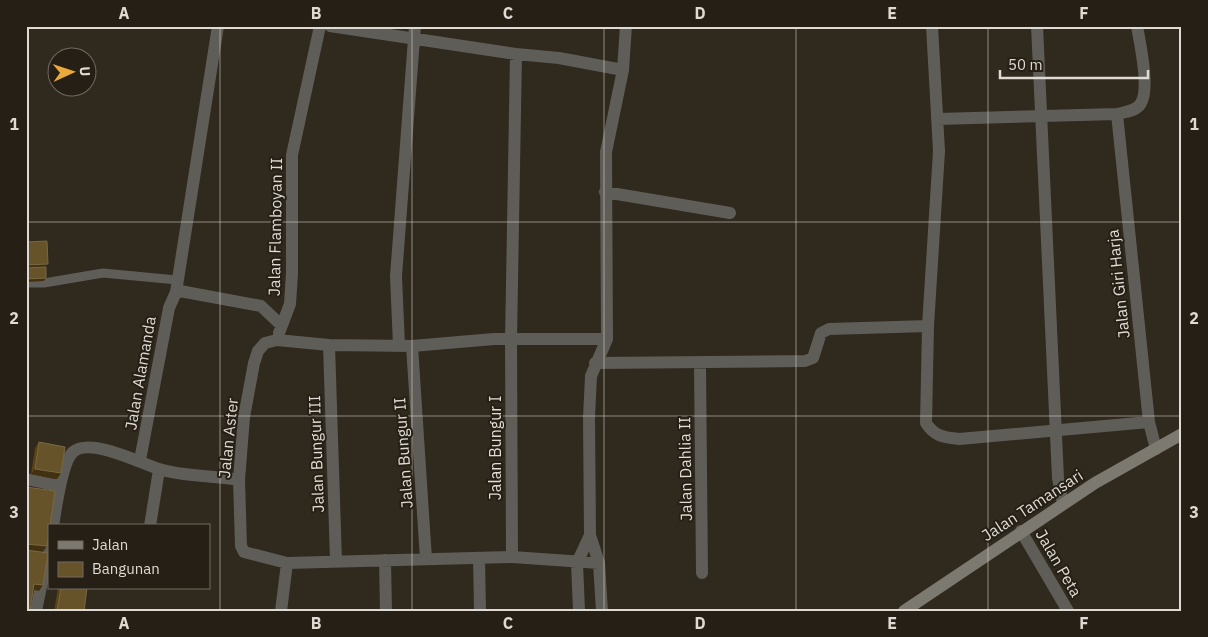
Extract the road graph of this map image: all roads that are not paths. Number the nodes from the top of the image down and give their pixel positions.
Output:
1 (218, 26) edge
2 (320, 26) edge
3 (330, 26) edge
4 (626, 26) edge
5 (932, 26) edge
6 (1037, 26) edge
7 (1138, 26) edge
8 (414, 33) edge
9 (516, 54) junction
10 (623, 70) junction
11 (1117, 114) junction
12 (1042, 116) junction
13 (937, 119) junction
14 (605, 192) junction
15 (730, 213) dead end
16 (26, 284) edge
17 (176, 286) junction
18 (281, 325) junction
19 (928, 326) junction
20 (607, 339) junction
21 (277, 340) junction
22 (511, 340) junction
23 (329, 345) junction
24 (405, 346) junction
25 (596, 362) junction
26 (700, 364) junction
27 (1149, 422) junction
28 (1056, 430) junction
29 (1182, 434) edge
30 (1156, 449) junction
31 (140, 460) junction
32 (160, 470) junction
33 (26, 479) edge
34 (239, 480) junction
35 (60, 486) junction
36 (1063, 504) junction
37 (53, 524) edge
38 (150, 524) edge
39 (1022, 530) junction
40 (590, 535) junction
41 (48, 552) edge
42 (512, 557) junction
43 (479, 558) junction
44 (426, 559) junction
45 (385, 560) junction
46 (336, 561) junction
47 (287, 563) junction
48 (577, 563) junction
49 (599, 563) junction
50 (702, 573) dead end
51 (36, 611) edge
52 (281, 611) edge
53 (386, 611) edge
54 (480, 611) edge
55 (579, 611) edge
56 (602, 611) edge
57 (904, 611) edge
58 (1068, 611) edge

1 - 17 street, Jalan Alamanda
2 - 18 street, Jalan Flamboyan II
3 - 8 street
4 - 10 street
5 - 13 street
6 - 12 street
7 - 11 street
8 - 9 street
8 - 24 street, Jalan Bungur II
9 - 10 street
9 - 22 street, Jalan Bungur I
10 - 14 street
11 - 12 street
11 - 27 street, Jalan Giri Harja
12 - 13 street
12 - 28 street
13 - 19 street
14 - 15 street
14 - 20 street
16 - 17 lane
17 - 18 street
17 - 31 street, Jalan Alamanda
18 - 21 street, Jalan Flamboyan II
19 - 26 street
19 - 28 street
20 - 22 street
20 - 25 street
21 - 23 street
21 - 34 street, Jalan Aster
22 - 24 street
22 - 42 street, Jalan Bungur I
23 - 24 street
23 - 46 street, Jalan Bungur III
24 - 44 street, Jalan Bungur II
25 - 26 street
25 - 40 street
26 - 50 street, Jalan Dahlia II
27 - 28 street
27 - 30 street, Jalan Giri Harja
28 - 36 street
29 - 30 main road, Jalan Tamansari
30 - 36 main road, Jalan Tamansari
31 - 32 street
31 - 35 street
32 - 34 street
32 - 38 street
33 - 35 street
34 - 47 street, Jalan Aster
35 - 37 street
36 - 39 main road, Jalan Tamansari
39 - 57 main road, Jalan Tamansari
39 - 58 street, Jalan Peta
40 - 48 street
40 - 49 street
41 - 51 street
42 - 43 street
42 - 48 street
43 - 44 street
43 - 54 street
44 - 45 street
45 - 46 street
45 - 53 street
46 - 47 street
47 - 52 street
48 - 49 street
48 - 55 street
49 - 56 street

